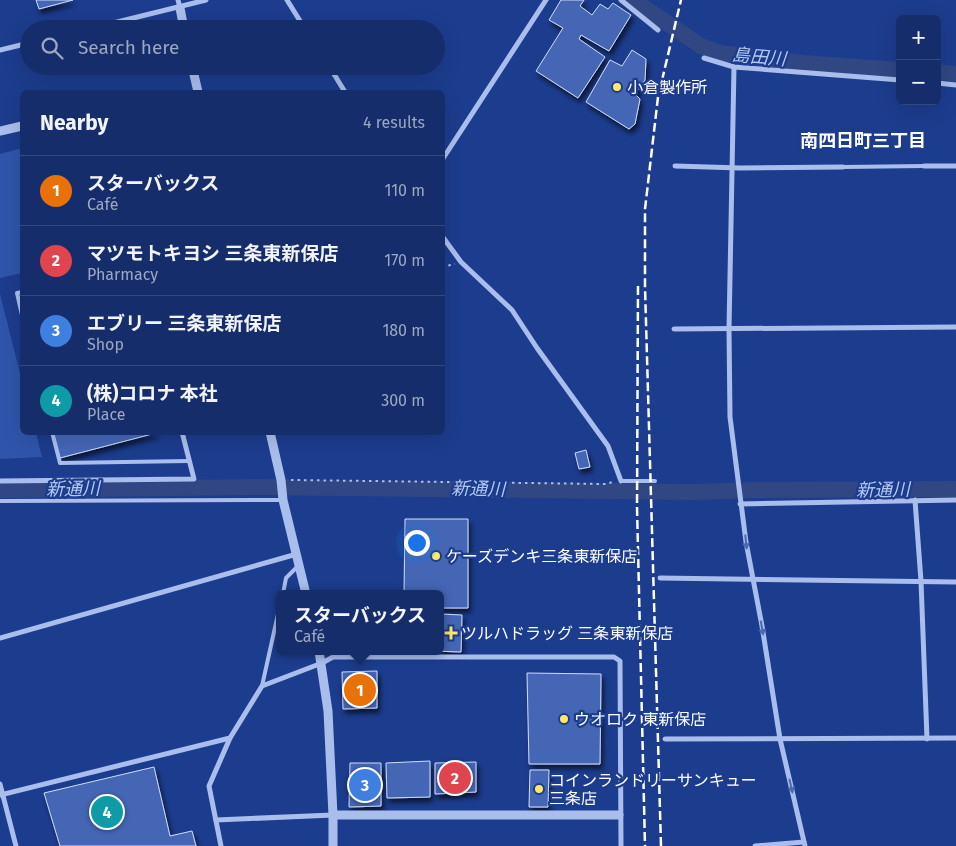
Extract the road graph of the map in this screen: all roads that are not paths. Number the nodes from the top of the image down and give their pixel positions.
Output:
1 (206, 0) edge
2 (287, 0) edge
3 (546, 0) edge
4 (621, 0) edge
5 (179, 4) edge
6 (121, 20) edge
7 (182, 20) edge
8 (299, 20) edge
9 (658, 30) dead end
10 (20, 45) edge
11 (0, 50) edge
12 (704, 58) dead end
13 (734, 68) junction
14 (194, 75) edge
15 (334, 75) edge
16 (896, 80) edge
17 (941, 83) edge
18 (956, 85) edge
19 (198, 90) edge
20 (344, 90) edge
21 (20, 126) edge
22 (0, 131) edge
23 (445, 155) edge
24 (675, 166) dead end
25 (731, 166) junction
26 (924, 166) joint
27 (956, 166) edge
28 (843, 167) joint
29 (445, 240) edge
30 (20, 292) edge
31 (20, 306) edge
32 (956, 327) edge
33 (674, 329) dead end
34 (729, 329) junction
35 (53, 435) edge
36 (183, 435) edge
37 (271, 435) edge
38 (189, 461) junction
39 (0, 481) edge
40 (621, 481) joint
41 (655, 481) dead end
42 (283, 497) junction
43 (915, 500) junction
44 (956, 500) edge
45 (0, 501) edge
46 (740, 504) junction
47 (297, 554) junction
48 (299, 566) junction
49 (660, 578) dead end
50 (752, 580) junction
51 (921, 581) junction
52 (956, 582) edge
53 (284, 590) edge
54 (305, 590) edge
55 (276, 624) edge
56 (0, 638) edge
57 (321, 655) edge
58 (322, 663) junction
59 (262, 686) junction
60 (230, 738) junction
61 (956, 738) edge
62 (665, 739) dead end
63 (780, 739) junction
64 (928, 739) junction
65 (0, 784) edge
66 (2, 795) edge
67 (333, 815) junction
68 (619, 815) junction
69 (216, 820) junction
70 (805, 844) edge
71 (16, 846) edge
72 (222, 846) edge
73 (333, 846) edge
74 (620, 846) edge
75 (754, 846) edge

1 - 5 street
2 - 8 street
3 - 23 street
4 - 9 street
5 - 6 street
5 - 7 street
10 - 11 street
12 - 13 street
13 - 16 street
13 - 25 street
14 - 19 street
15 - 20 street
17 - 18 street
21 - 22 street
24 - 25 street
25 - 28 street
25 - 34 street
26 - 27 street
26 - 28 lane
29 - 40 street
30 - 31 lane
32 - 34 street
33 - 34 street
34 - 46 street
35 - 38 lane
36 - 38 street
37 - 42 street
38 - 39 street
40 - 41 lane
42 - 45 lane
42 - 47 street
43 - 44 street
43 - 46 street
43 - 51 street
46 -> 50 street
47 - 48 street
47 - 56 street
48 - 53 lane
48 - 54 street
49 - 50 street
50 - 51 street
50 -> 63 street
51 - 52 street
51 - 64 street
55 - 59 lane
57 - 58 street
58 - 59 street
58 - 67 street
58 - 68 street
59 - 60 street
60 - 66 street
60 - 69 street
61 - 64 street
62 - 63 street
63 - 64 street
63 -> 70 street
65 - 66 street
66 - 71 street
67 - 68 street
67 - 69 street
67 - 73 street
68 - 74 street
69 - 72 street
70 - 75 street

